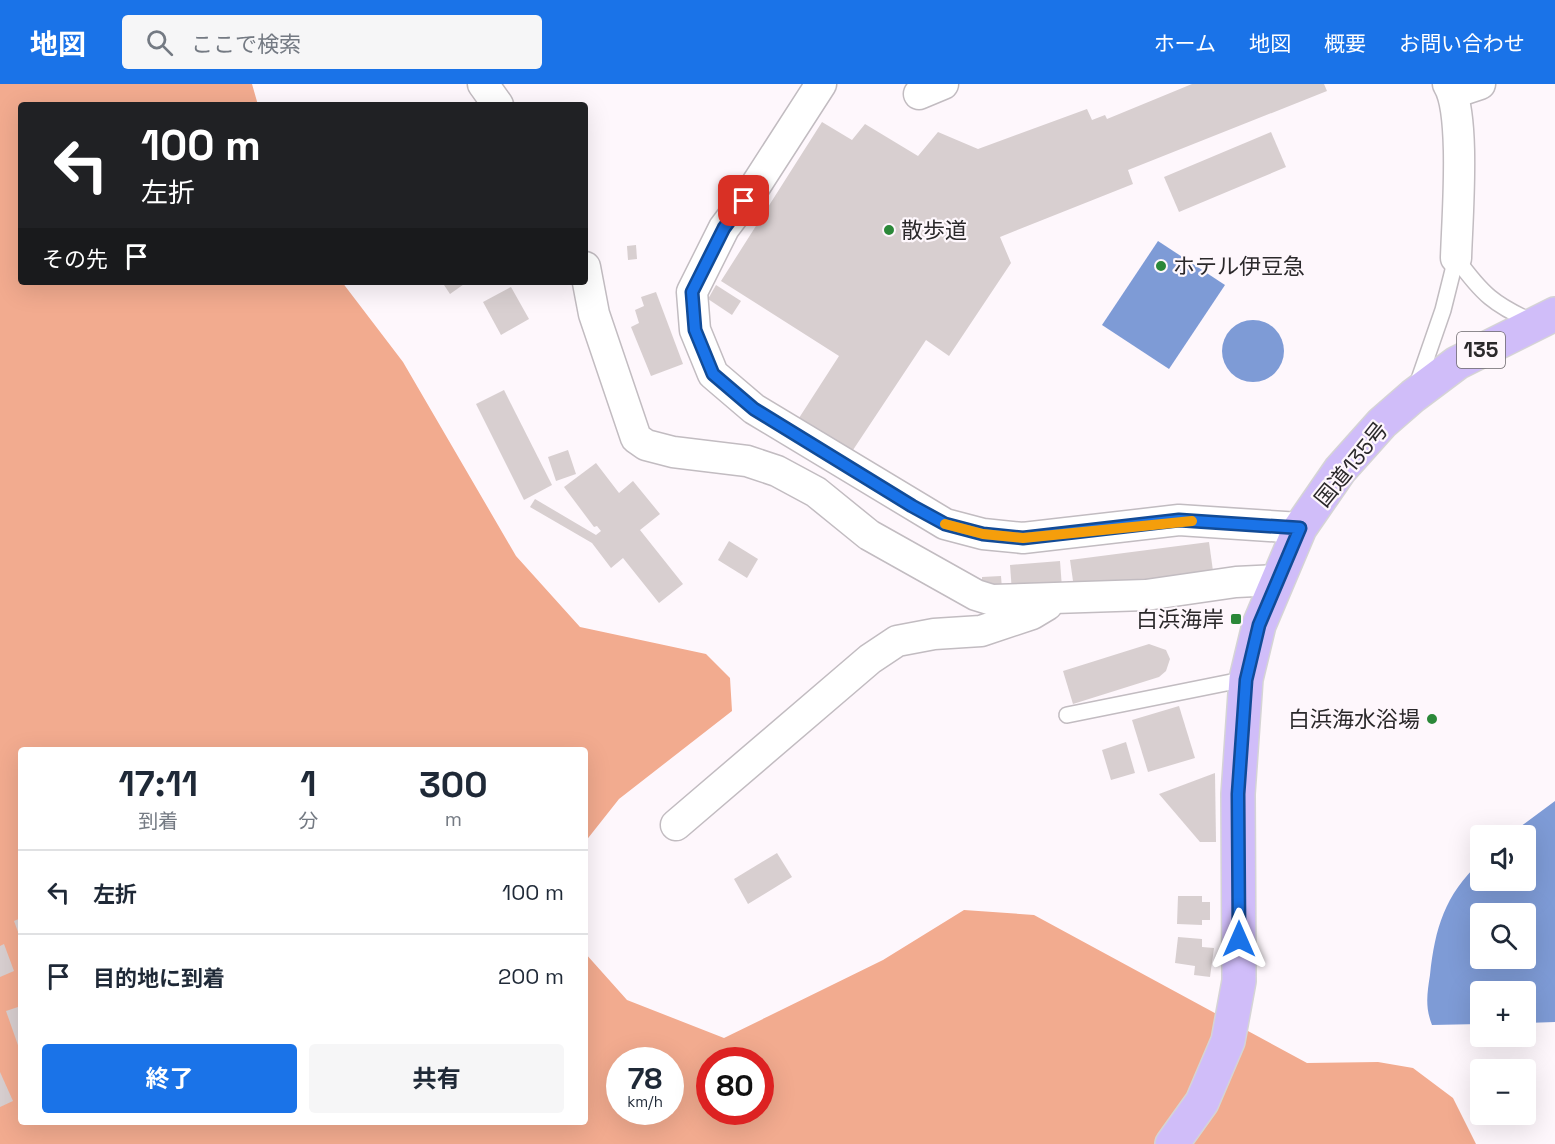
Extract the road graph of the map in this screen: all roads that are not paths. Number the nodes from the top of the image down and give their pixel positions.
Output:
1 (483, 84) edge
2 (821, 84) edge
3 (1460, 87) edge
4 (496, 102) edge
5 (1456, 258) junction
6 (588, 283) edge
7 (1545, 319) edge
8 (1413, 396) junction
9 (1300, 528) junction
10 (1278, 580) junction
11 (1059, 599) junction
12 (1246, 680) junction
13 (1066, 715) dead end
14 (676, 825) dead end
15 (1172, 1144) edge

1 - 4 street
2 - 9 street
3 - 5 street
5 - 7 lane
5 - 8 lane
6 - 11 street
7 - 8 highway, 国道135号 / 135
8 - 9 highway, 国道135号 / 135
9 - 10 highway, 国道135号 / 135
10 - 11 street
10 - 12 highway, 国道135号 / 135
11 - 14 street
12 - 13 lane
12 - 15 highway, 国道135号 / 135

